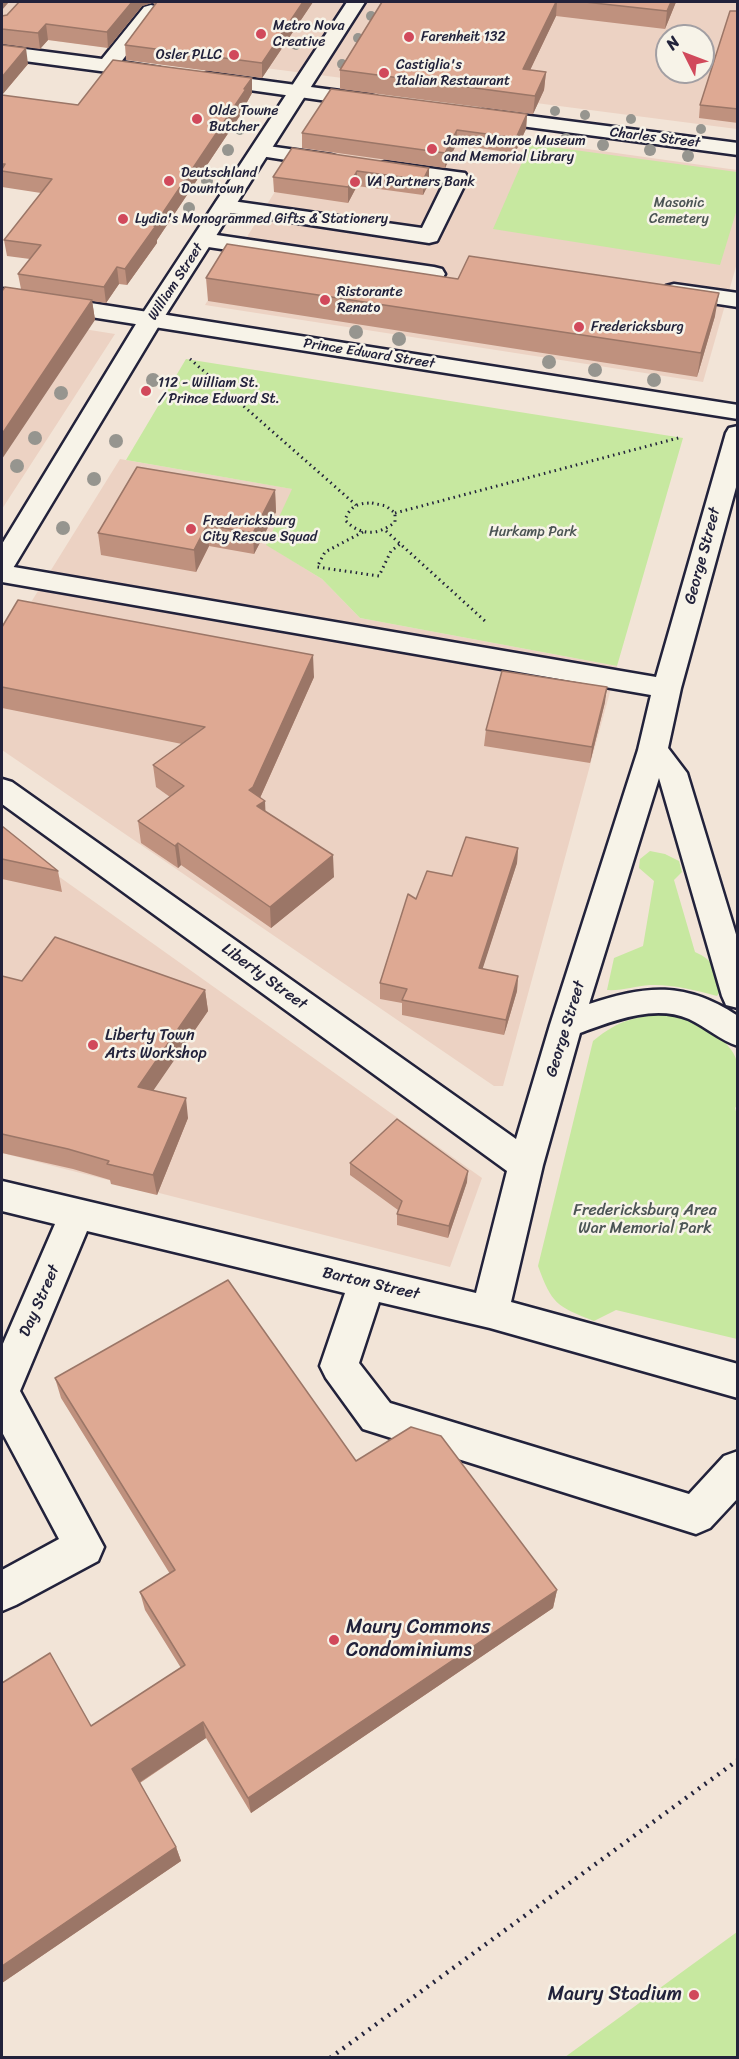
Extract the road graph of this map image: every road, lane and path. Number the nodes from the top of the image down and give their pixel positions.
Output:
1 (356, 2) edge
2 (151, 10) edge
3 (2, 52) edge
4 (107, 66) junction
5 (300, 92) junction
6 (386, 103) edge
7 (468, 114) edge
8 (738, 149) edge
9 (261, 151) junction
10 (225, 206) junction
11 (203, 240) junction
12 (434, 274) edge
13 (652, 288) edge
14 (2, 296) edge
15 (738, 300) edge
16 (152, 320) junction
17 (190, 358) dead end
18 (738, 412) edge
19 (738, 433) edge
20 (686, 436) dead end
21 (356, 505) junction
22 (395, 513) junction
23 (386, 531) junction
24 (363, 532) junction
25 (400, 544) junction
26 (2, 565) edge
27 (2, 573) edge
28 (534, 665) junction
29 (667, 688) junction
30 (653, 750) junction
31 (2, 789) edge
32 (738, 996) edge
33 (566, 1026) junction
34 (738, 1033) edge
35 (526, 1165) junction
36 (2, 1196) edge
37 (77, 1214) junction
38 (367, 1283) junction
39 (490, 1312) junction
40 (738, 1381) edge
41 (2, 1388) edge
42 (2, 1395) edge
43 (738, 1469) edge
44 (2, 1591) edge
45 (738, 1760) edge
46 (330, 2058) edge

1 - 5 street, William Street
2 - 4 street
3 - 4 street
4 - 5 street
5 - 6 street
5 - 9 street, William Street
7 - 8 street, Charles Street
9 - 10 street, William Street
9 - 10 street
10 - 11 street, William Street
11 - 12 street
11 - 16 street, William Street
13 - 15 street
14 - 16 street, Prince Edward Street
16 - 18 street, Prince Edward Street
16 - 26 street, William Street
17 - 21 path
19 - 29 street, George Street
20 - 22 path
21 - 22 path
21 - 24 path
22 - 23 path
23 - 24 path
23 - 25 path
24 - 25 path
25 - 28 path
27 - 28 street
28 - 29 street
29 - 30 street, George Street
30 - 32 street
30 - 33 street, George Street
31 - 35 street, Liberty Street
33 - 34 street
33 - 35 street, George Street
35 - 39 street, George Street
36 - 37 street, Barton Street
37 - 38 street, Barton Street
37 - 41 street, Day Street
38 - 39 street, Barton Street
38 - 43 street
39 - 40 street, Barton Street
42 - 44 street
45 - 46 path

